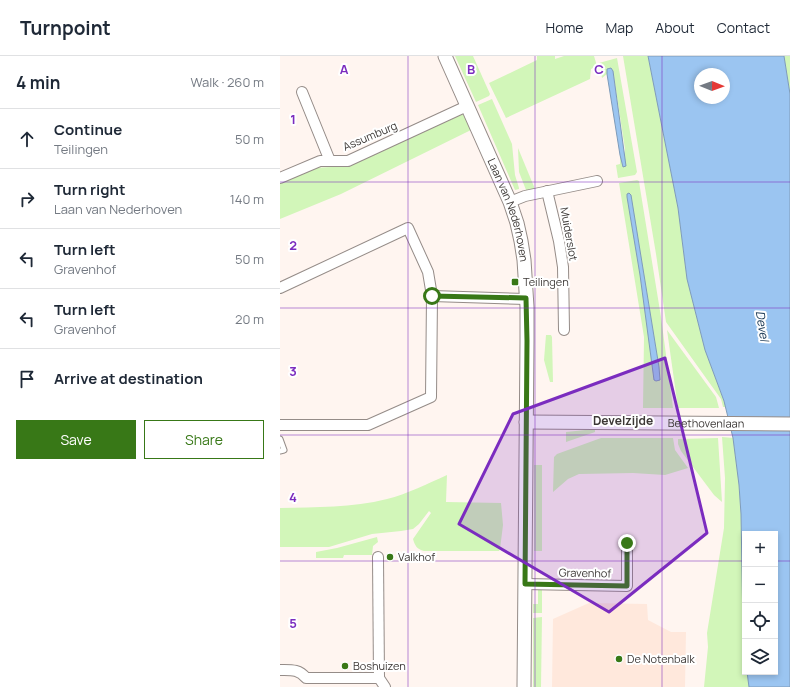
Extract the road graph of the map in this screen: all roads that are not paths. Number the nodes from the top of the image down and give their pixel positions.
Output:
1 (445, 56) edge
2 (302, 92) dead end
3 (468, 106) junction
4 (330, 161) junction
5 (280, 178) edge
6 (598, 181) dead end
7 (547, 191) junction
8 (510, 202) junction
9 (280, 288) edge
10 (432, 296) junction
11 (526, 298) junction
12 (564, 330) dead end
13 (526, 422) junction
14 (790, 424) edge
15 (280, 425) edge
16 (280, 439) edge
17 (280, 452) edge
18 (627, 543) dead end
19 (378, 557) dead end
20 (525, 584) junction
21 (280, 670) edge
22 (379, 678) junction
23 (306, 683) edge
24 (385, 687) edge
25 (524, 687) edge

1 - 3 street, Laan van Nederhoven
2 - 4 street
3 - 4 street, Assumburg
3 - 8 street, Laan van Nederhoven
4 - 5 street, Assumburg
6 - 7 street
7 - 8 street
7 - 12 street, Muiderslot
8 - 11 street, Laan van Nederhoven
9 - 10 street
10 - 11 street
10 - 15 street
11 - 13 street, Laan van Nederhoven
13 - 14 street, Beethovenlaan
13 - 20 street, Laan van Nederhoven
16 - 17 lane
18 - 20 street, Gravenhof
19 - 22 street
20 - 25 street, Laan van Nederhoven
21 - 23 street
22 - 23 street
22 - 24 street

